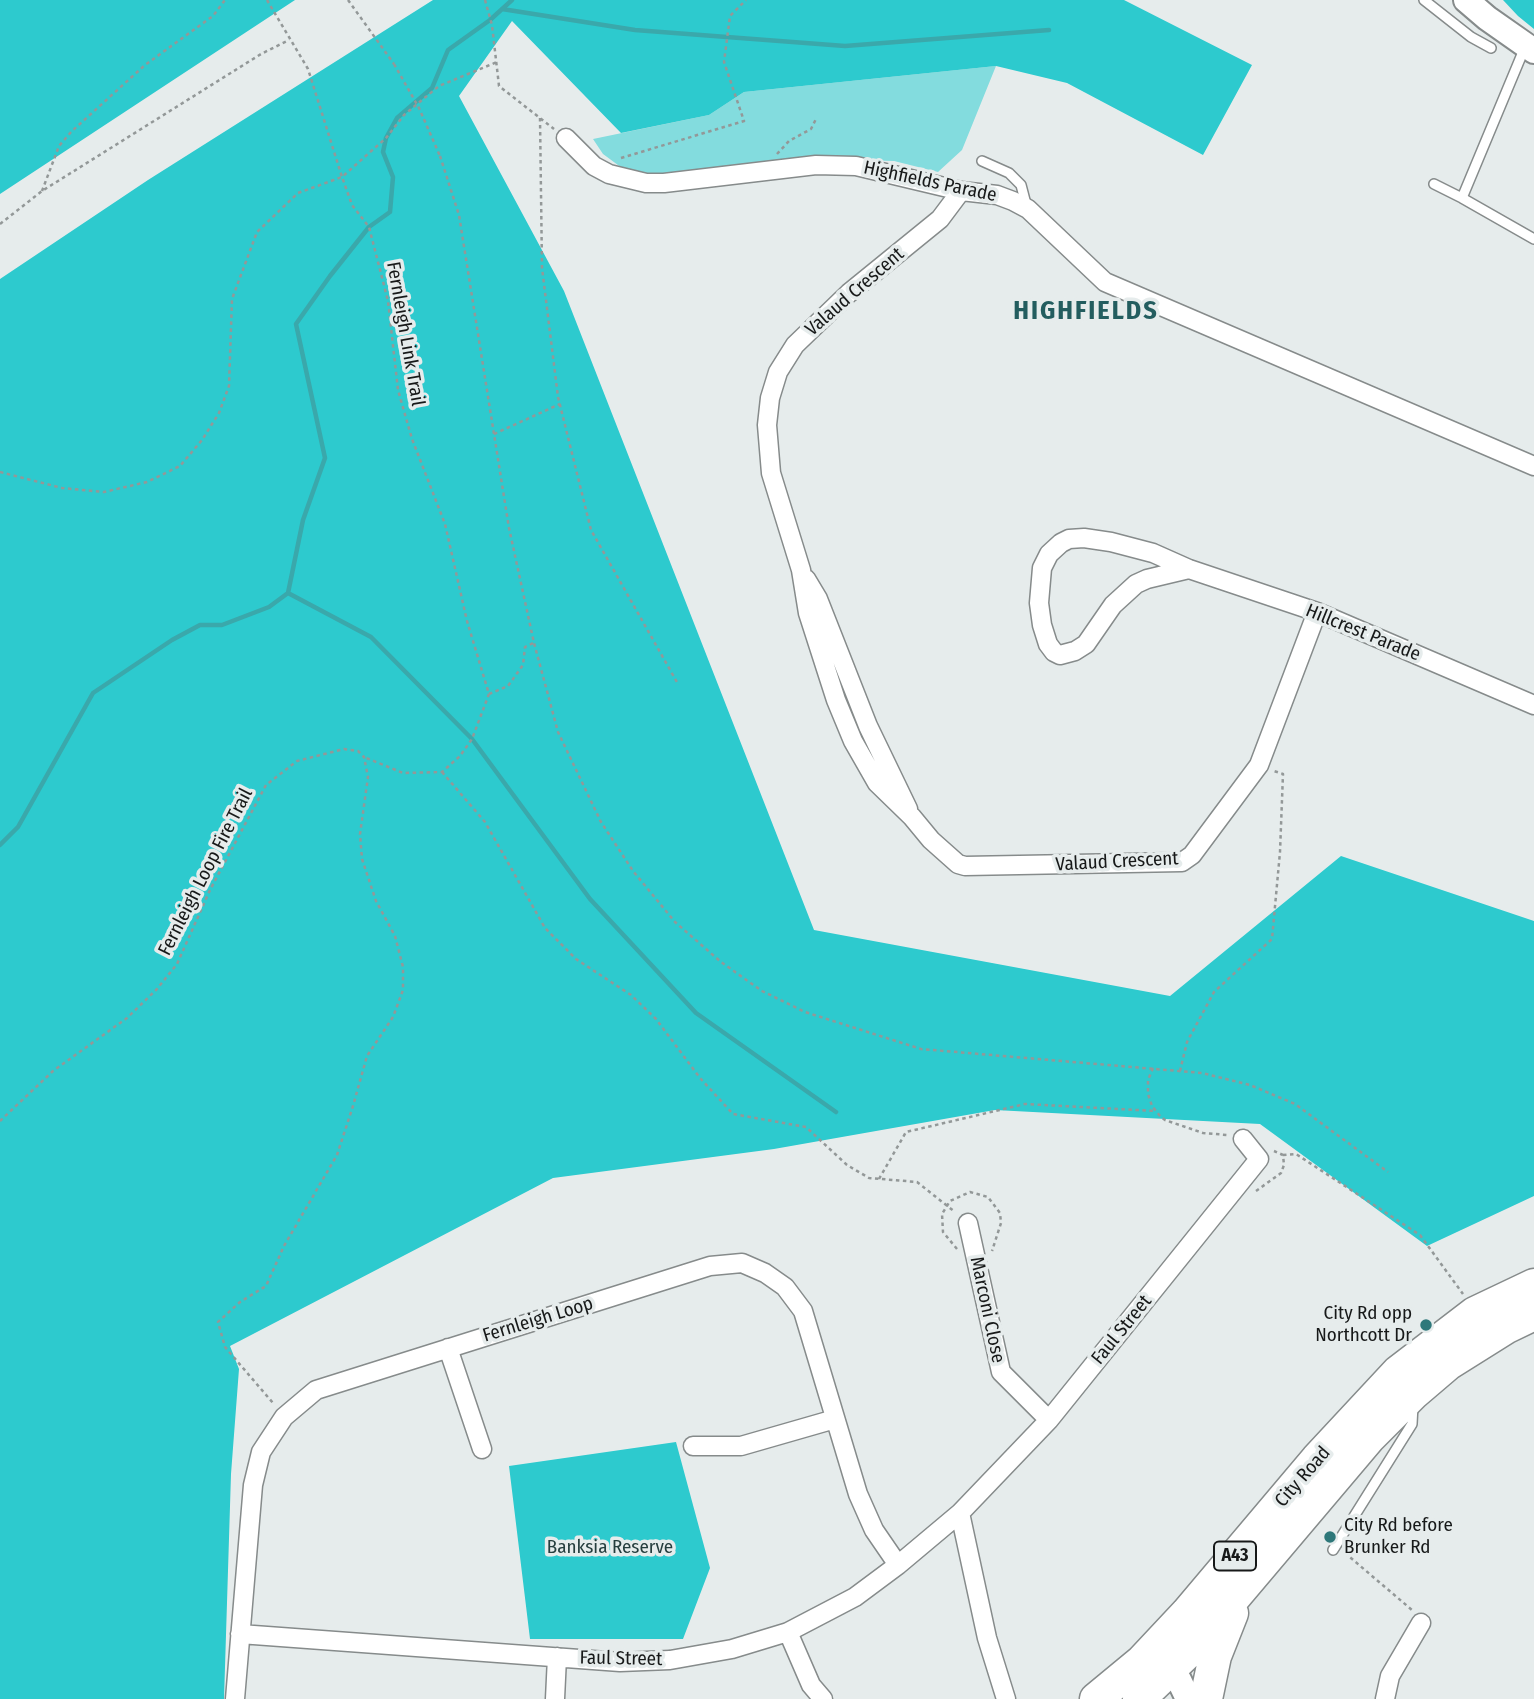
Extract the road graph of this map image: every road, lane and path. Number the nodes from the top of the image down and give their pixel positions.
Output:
1 (225, 0) edge
2 (267, 0) edge
3 (348, 0) edge
4 (485, 0) edge
5 (746, 0) edge
6 (1424, 0) edge
7 (1466, 0) edge
8 (290, 39) junction
9 (1491, 48) dead end
10 (1530, 48) edge
11 (497, 62) junction
12 (540, 118) junction
13 (816, 119) dead end
14 (566, 138) joint
15 (982, 161) dead end
16 (594, 166) junction
17 (773, 170) junction
18 (342, 177) junction
19 (1434, 184) dead end
20 (42, 191) junction
21 (961, 191) junction
22 (1462, 198) junction
23 (1028, 209) junction
24 (0, 224) edge
25 (1534, 239) edge
26 (560, 404) junction
27 (494, 434) junction
28 (1534, 466) edge
29 (0, 472) edge
30 (1189, 569) junction
31 (1317, 612) junction
32 (534, 643) junction
33 (678, 684) dead end
34 (489, 694) junction
35 (1534, 705) edge
36 (363, 757) junction
37 (1259, 765) junction
38 (442, 772) junction
39 (1153, 1068) junction
40 (1180, 1071) junction
41 (1156, 1111) junction
42 (0, 1121) edge
43 (1243, 1139) joint
44 (1270, 1151) dead end
45 (1283, 1155) junction
46 (1388, 1172) dead end
47 (878, 1179) junction
48 (1251, 1196) dead end
49 (947, 1205) junction
50 (968, 1223) joint
51 (993, 1259) dead end
52 (1534, 1285) edge
53 (1475, 1312) junction
54 (1534, 1314) edge
55 (448, 1348) junction
56 (1414, 1393) junction
57 (284, 1416) junction
58 (835, 1419) junction
59 (1049, 1420) junction
60 (693, 1446) dead end
61 (482, 1449) dead end
62 (960, 1513) junction
63 (1334, 1548) joint
64 (898, 1565) junction
65 (1254, 1575) junction
66 (1421, 1623) joint
67 (788, 1632) junction
68 (240, 1633) junction
69 (557, 1657) junction
70 (1155, 1677) edge
71 (235, 1699) edge
72 (555, 1699) edge
73 (823, 1699) edge
74 (1006, 1699) edge
75 (1096, 1699) edge
76 (1188, 1699) edge
77 (1206, 1699) edge
78 (1385, 1699) edge

1 - 20 path
2 - 8 path, Fernleigh Link Trail
3 - 27 path, bridge
4 - 11 path
5 - 16 path
6 - 9 lane
7 - 10 main road
8 - 18 path, Fernleigh Link Trail
8 - 20 path
10 - 22 lane
11 - 12 path
11 - 18 path
12 - 14 path
12 - 26 path
13 - 17 path
14 - 16 street, Highfields Parade
15 - 23 lane
16 - 17 street, Highfields Parade
17 - 21 street, Highfields Parade
18 - 29 path
18 - 34 path, Fernleigh Link Trail
19 - 22 lane
20 - 24 path
21 - 23 street, Highfields Parade
21 - 37 street, Valaud Crescent
22 - 25 lane
23 - 28 street, Highfields Parade
26 - 27 path
26 - 33 path
27 - 32 path
30 - 30 street, Hillcrest Parade
30 - 31 street, Hillcrest Parade
31 - 35 street, Hillcrest Parade
31 - 37 street, Valaud Crescent
32 - 34 path
32 - 39 path
34 - 38 path
36 - 38 path
36 - 42 path, Fernleigh Loop Fire Trail
36 - 57 path
37 - 40 path
38 - 47 path
39 - 40 path
39 - 41 path
40 - 46 path
41 - 43 path
41 - 47 path
43 - 59 street, Faul Street
44 - 45 path
45 - 48 path
45 - 53 path
47 - 49 path
49 - 50 path
49 - 51 path
50 - 59 street, Marconi Close
52 - 53 highway, City Road / A43
53 - 70 highway, City Road / A43
54 - 56 highway, City Road / A43
55 - 57 street, Fernleigh Loop
55 - 58 street, Fernleigh Loop
55 - 61 street
56 - 63 lane
56 - 65 highway, City Road / A43
57 - 68 street, Fernleigh Loop
58 - 60 street
58 - 64 street, Fernleigh Loop
59 - 62 street, Faul Street
62 - 64 street, Faul Street
62 - 74 street
63 - 66 path
64 - 67 street, Faul Street
65 - 70 highway, City Road / A43
65 - 77 highway
66 - 78 street
67 - 69 street, Faul Street
67 - 73 street
68 - 69 street, Faul Street
68 - 71 street, Fernleigh Loop
69 - 72 street
70 - 75 highway, City Road / A43
70 - 76 main road

